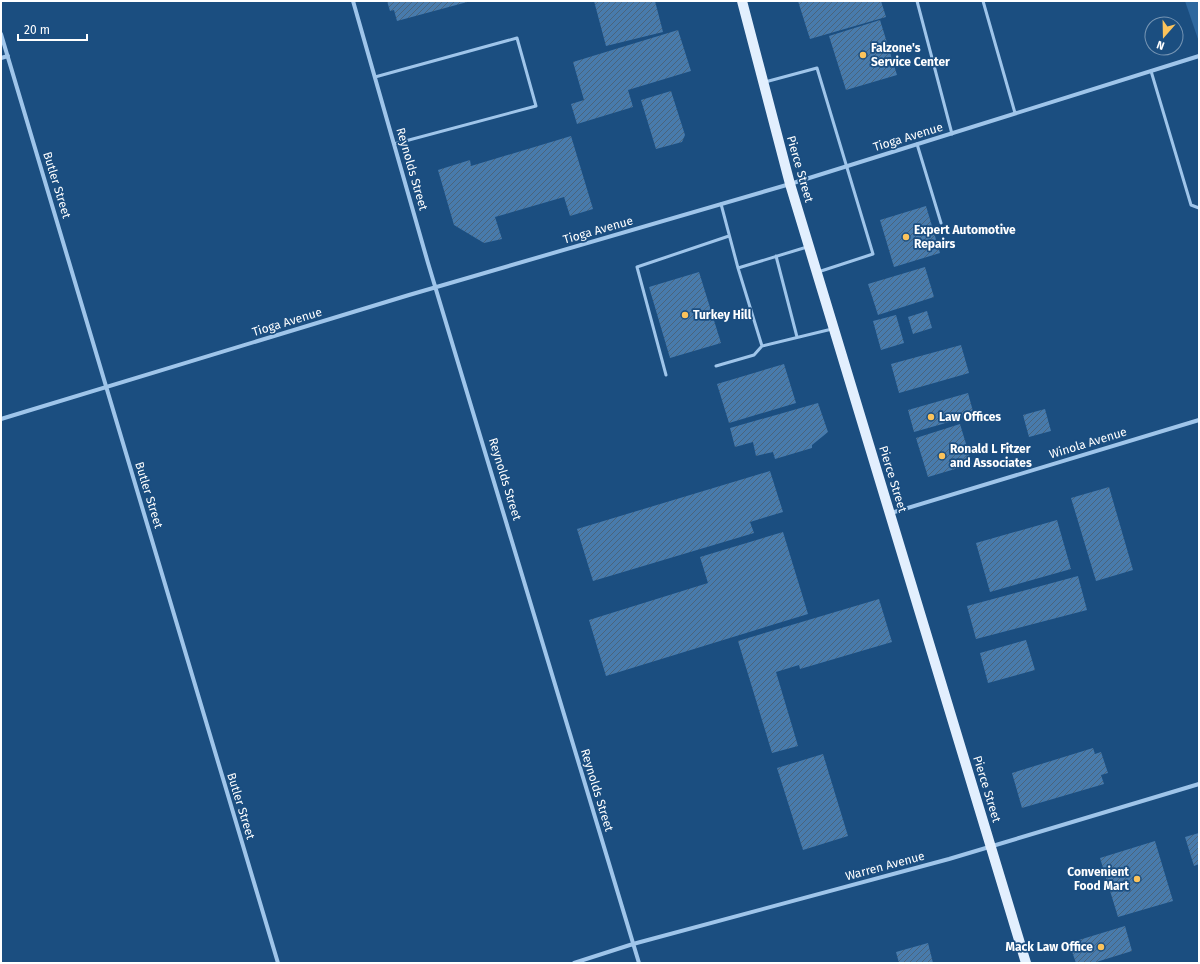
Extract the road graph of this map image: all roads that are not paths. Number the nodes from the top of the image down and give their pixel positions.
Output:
1 (352, 1) edge
2 (742, 1) edge
3 (917, 1) edge
4 (983, 1) edge
5 (1, 34) edge
6 (8, 56) junction
7 (1199, 56) edge
8 (1, 58) edge
9 (1151, 71) junction
10 (374, 77) junction
11 (763, 83) junction
12 (1014, 113) junction
13 (952, 134) junction
14 (394, 144) junction
15 (917, 144) junction
16 (847, 166) junction
17 (790, 184) junction
18 (721, 204) junction
19 (1199, 208) edge
20 (941, 223) dead end
21 (729, 236) junction
22 (809, 247) junction
23 (776, 256) junction
24 (738, 268) junction
25 (817, 272) junction
26 (436, 288) junction
27 (834, 329) junction
28 (797, 337) junction
29 (762, 346) junction
30 (716, 366) dead end
31 (666, 375) dead end
32 (106, 387) junction
33 (1, 419) edge
34 (1199, 420) edge
35 (890, 514) junction
36 (1199, 784) edge
37 (991, 847) junction
38 (633, 944) junction
39 (278, 963) edge
40 (574, 963) edge
41 (639, 963) edge
42 (1026, 963) edge

1 - 10 street, Reynolds Street
2 - 11 main road, Pierce Street
3 - 13 lane
4 - 12 lane
5 - 6 street, Butler Street
6 - 8 street
6 - 32 street, Butler Street
7 - 9 street, Tioga Avenue
9 - 12 street, Tioga Avenue
9 - 19 lane
10 - 14 street, Reynolds Street
10 - 14 lane
11 - 16 lane
11 - 17 main road, Pierce Street
12 - 13 street, Tioga Avenue
13 - 15 street, Tioga Avenue
14 - 26 street, Reynolds Street
15 - 16 street, Tioga Avenue
15 - 20 lane
16 - 17 street, Tioga Avenue
16 - 25 lane
17 - 18 street, Tioga Avenue
17 - 22 main road, Pierce Street
18 - 21 lane
18 - 26 street, Tioga Avenue
21 - 24 lane
21 - 31 lane
22 - 23 lane
22 - 25 main road, Pierce Street
23 - 24 lane
23 - 28 lane
24 - 29 lane
25 - 27 main road, Pierce Street
26 - 32 street, Tioga Avenue
26 - 38 street, Reynolds Street
27 - 28 lane
27 - 35 main road, Pierce Street
28 - 29 lane
29 - 30 lane
32 - 33 street, Tioga Avenue
32 - 39 street, Butler Street
34 - 35 street, Winola Avenue
35 - 37 main road, Pierce Street
36 - 37 street, Warren Avenue
37 - 38 street, Warren Avenue
37 - 42 main road, Pierce Street
38 - 40 street, Warren Avenue
38 - 41 street, Reynolds Street

